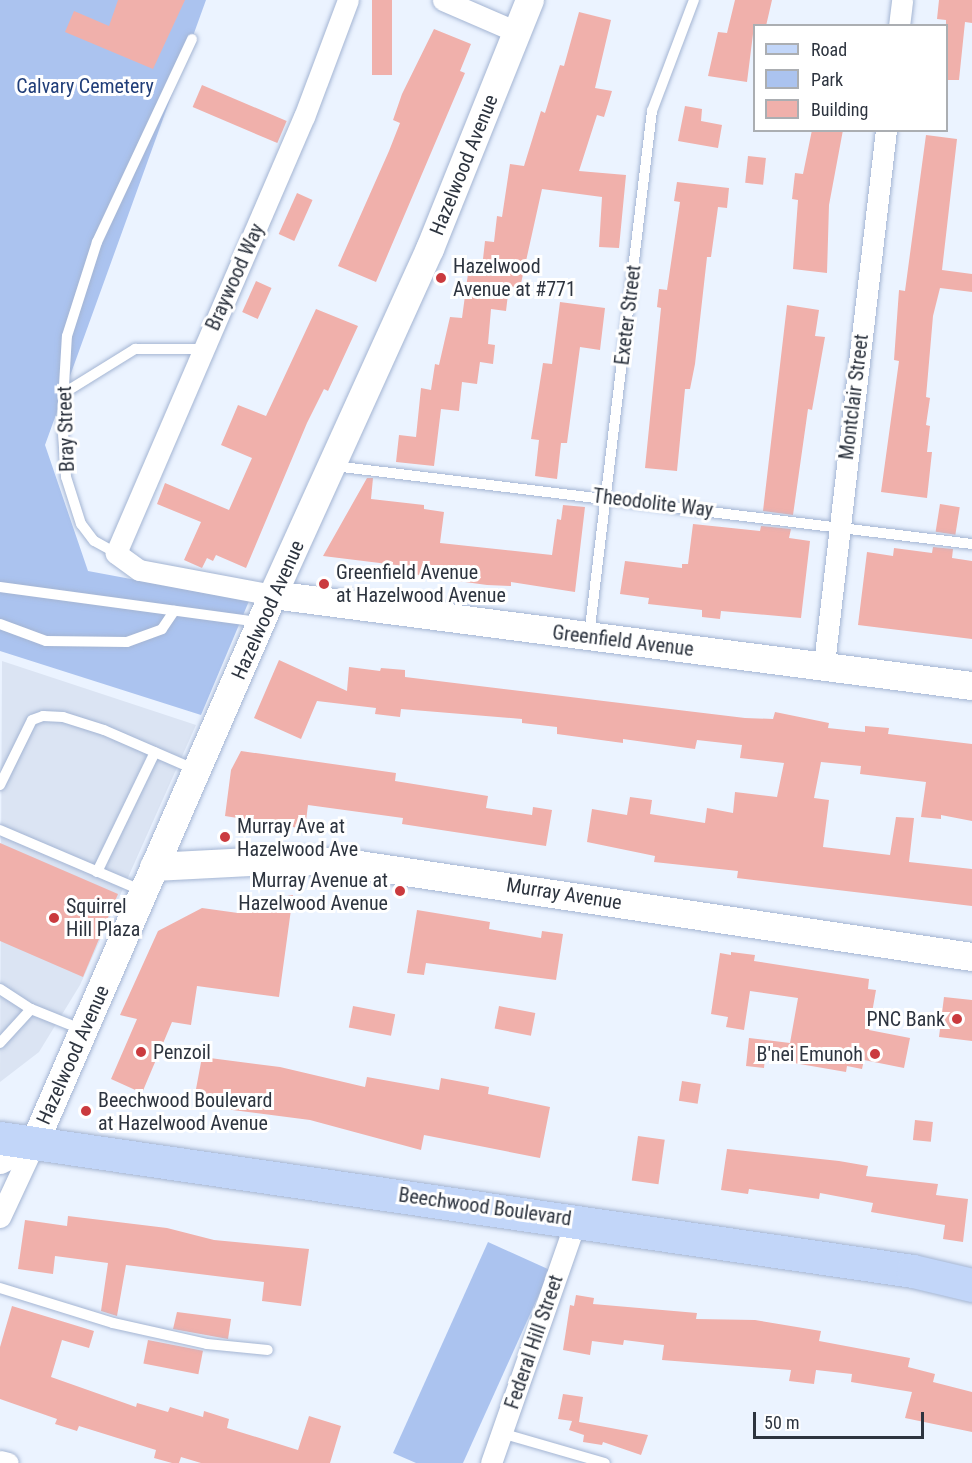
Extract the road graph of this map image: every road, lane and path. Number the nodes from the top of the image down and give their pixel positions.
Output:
1 (348, 0) edge
2 (443, 0) edge
3 (530, 0) edge
4 (694, 0) edge
5 (902, 0) edge
6 (899, 24) edge
7 (517, 32) junction
8 (192, 39) dead end
9 (886, 132) edge
10 (203, 349) junction
11 (64, 393) junction
12 (334, 466) junction
13 (606, 497) junction
14 (838, 527) junction
15 (972, 544) edge
16 (116, 552) junction
17 (0, 587) edge
18 (273, 595) junction
19 (174, 611) junction
20 (261, 623) junction
21 (0, 624) edge
22 (589, 638) junction
23 (824, 664) junction
24 (972, 686) edge
25 (155, 752) junction
26 (196, 770) junction
27 (0, 785) edge
28 (0, 830) edge
29 (97, 872) junction
30 (149, 879) junction
31 (972, 957) edge
32 (0, 989) edge
33 (31, 1009) junction
34 (83, 1030) junction
35 (0, 1043) edge
36 (0, 1138) edge
37 (35, 1142) junction
38 (0, 1160) edge
39 (0, 1217) edge
40 (576, 1220) junction
41 (972, 1285) edge
42 (0, 1288) edge
43 (268, 1350) dead end
44 (501, 1433) junction
45 (0, 1461) edge
46 (8, 1463) edge
47 (491, 1463) edge
48 (605, 1463) edge

1 - 10 street, Braywood Way
2 - 7 street
3 - 7 main road, Hazelwood Avenue
4 - 13 lane, Exeter Street
5 - 6 street
7 - 12 main road, Hazelwood Avenue
8 - 11 lane, Bray Street
9 - 14 street, Montclair Street
10 - 11 lane
10 - 16 street, Braywood Way
11 - 16 lane, Bray Street
12 - 13 lane, Theodolite Way
12 - 18 main road, Hazelwood Avenue
13 - 14 lane, Theodolite Way
13 - 22 lane, Exeter Street
14 - 15 lane, Theodolite Way
14 - 23 street, Montclair Street
16 - 18 street, Bray Street
17 - 19 lane
18 - 20 main road, Hazelwood Avenue
18 - 22 main road, Greenfield Avenue
19 - 20 lane
19 - 21 lane
20 - 26 main road, Hazelwood Avenue
22 - 23 main road, Greenfield Avenue
23 - 24 main road, Greenfield Avenue
25 - 26 lane
25 - 27 lane
25 - 29 lane
26 - 30 main road, Hazelwood Avenue
28 - 29 lane
29 - 30 lane
30 - 31 main road, Murray Avenue
30 - 34 main road, Hazelwood Avenue
32 - 33 lane
33 - 34 lane
33 - 35 lane
34 - 37 main road, Hazelwood Avenue
36 - 37 main road, Beechwood Boulevard
37 - 38 main road
37 - 39 street, Hazelwood Avenue
37 - 40 main road, Beechwood Boulevard
40 - 41 main road, Beechwood Boulevard
40 - 44 street, Federal Hill Street
42 - 43 lane
44 - 47 street, Federal Hill Street
44 - 48 lane
45 - 46 street

